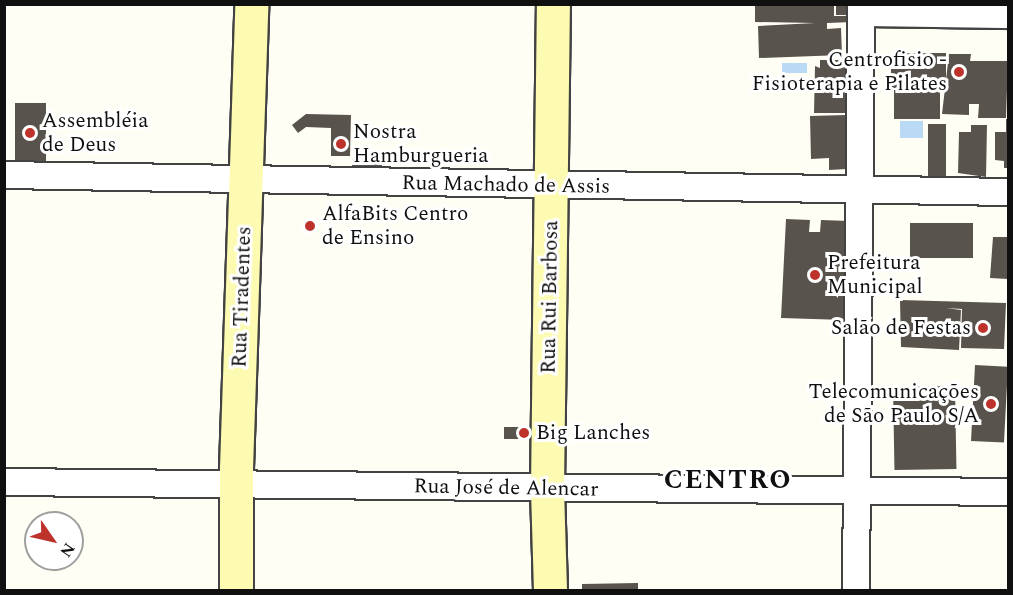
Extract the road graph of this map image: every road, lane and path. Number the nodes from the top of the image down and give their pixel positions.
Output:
1 (252, 4) edge
2 (553, 4) edge
3 (861, 9) edge
4 (1008, 15) edge
5 (4, 175) edge
6 (246, 182) junction
7 (551, 186) junction
8 (856, 187) junction
9 (1008, 192) edge
10 (4, 482) edge
11 (236, 483) junction
12 (547, 489) junction
13 (857, 489) junction
14 (1008, 492) edge
15 (236, 591) edge
16 (549, 591) edge
17 (856, 591) edge

1 - 6 main road, Rua Tiradentes
2 - 7 main road, Rua Rui Barbosa
3 - 4 street
3 - 8 street
5 - 6 street, Rua Machado de Assis
6 - 7 street, Rua Machado de Assis
6 - 11 main road, Rua Tiradentes
7 - 8 street, Rua Machado de Assis
7 - 12 main road, Rua Rui Barbosa
8 - 9 street, Rua Machado de Assis
8 - 13 street
10 - 11 street, Rua José de Alencar
11 - 12 street, Rua José de Alencar
11 - 15 main road, Rua Tiradentes
12 - 13 street, Rua José de Alencar
12 - 16 main road, Rua Rui Barbosa
13 - 14 street, Rua José de Alencar
13 - 17 street

